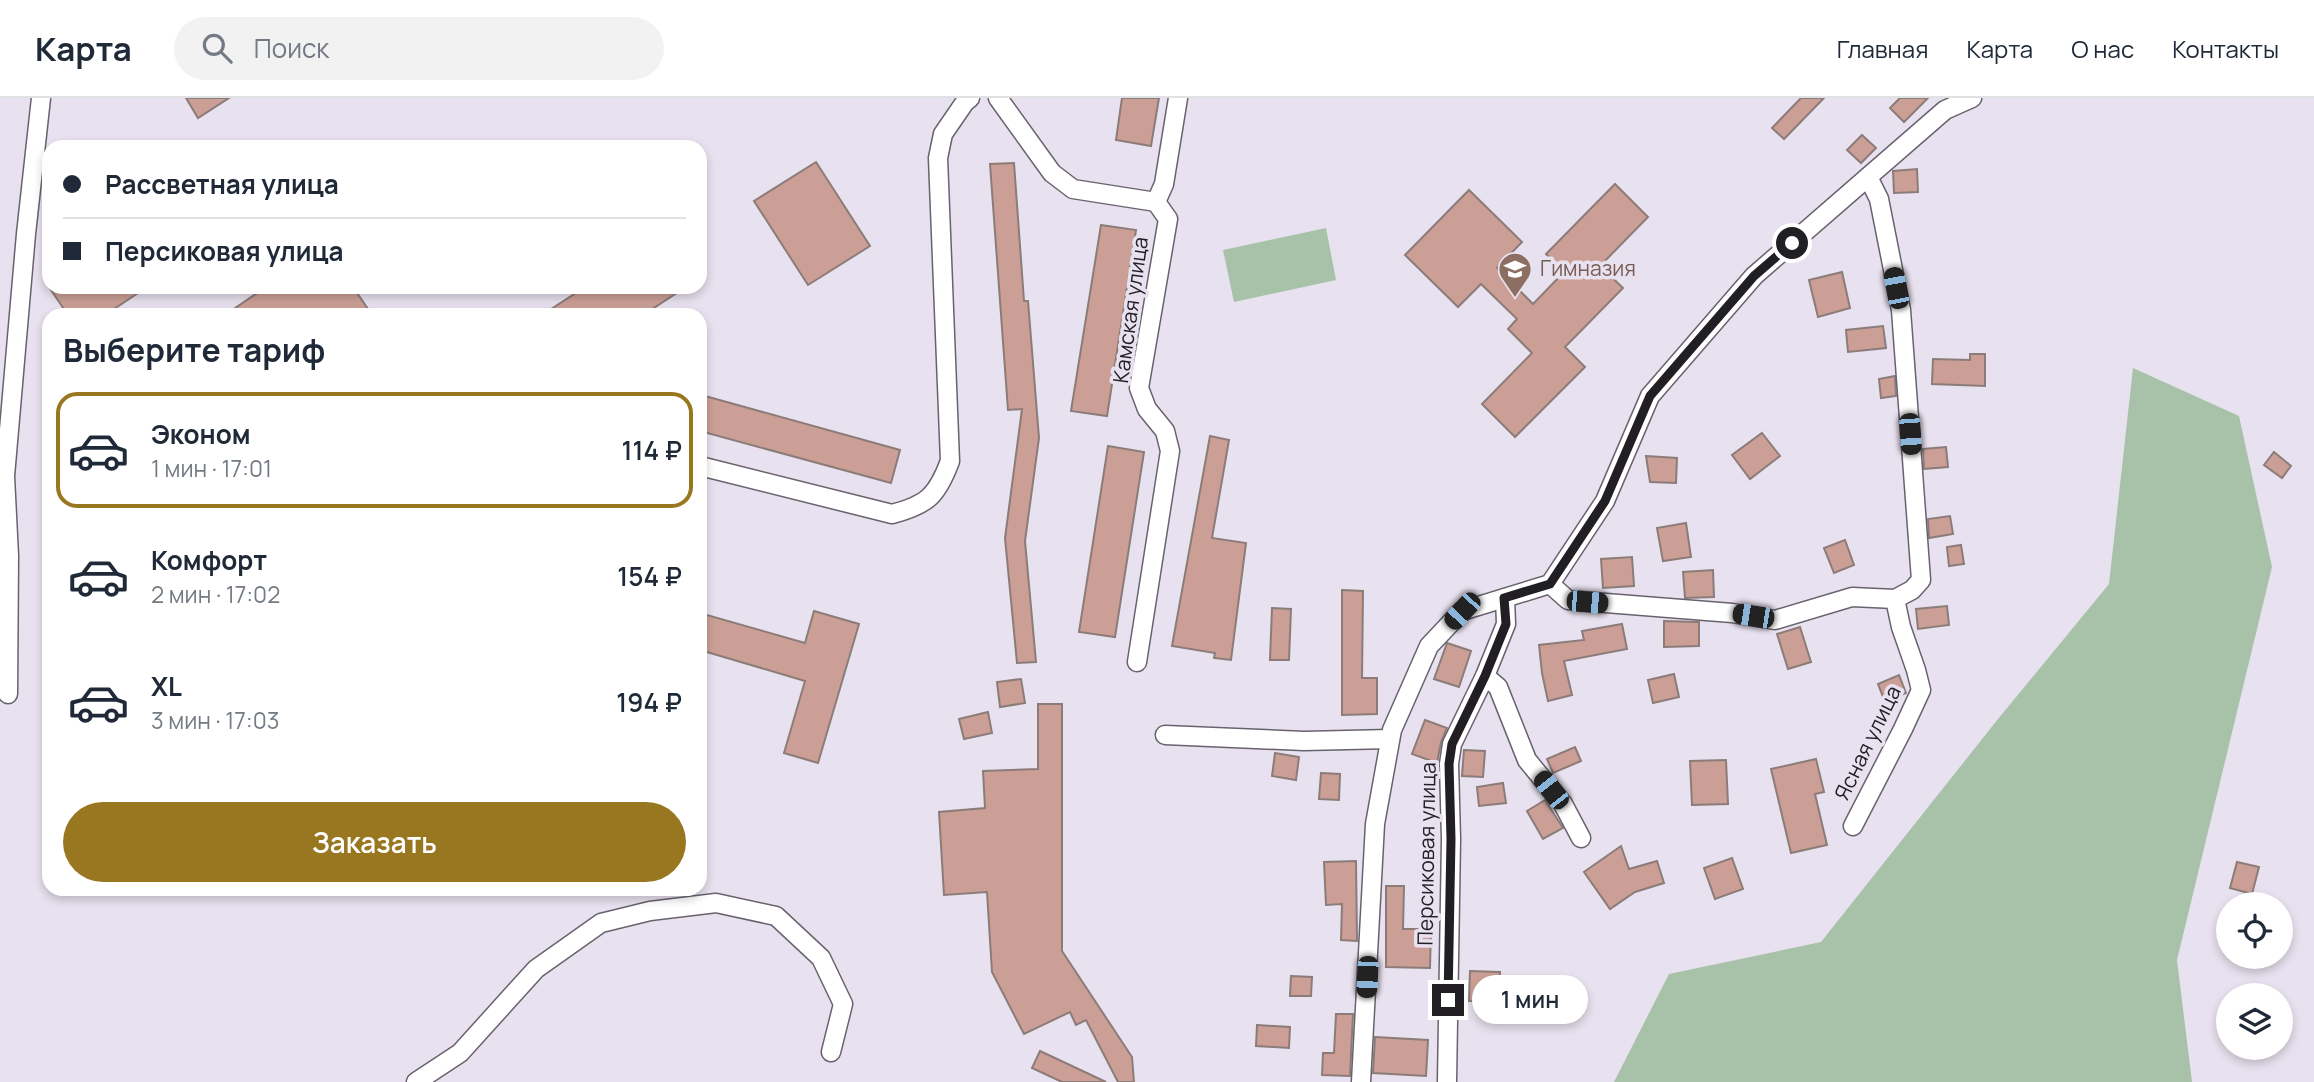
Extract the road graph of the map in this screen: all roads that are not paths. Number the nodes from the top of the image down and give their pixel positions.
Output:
1 (41, 98) edge
2 (970, 98) edge
3 (998, 98) edge
4 (1178, 98) edge
5 (1972, 98) edge
6 (1868, 177) junction
7 (1156, 202) junction
8 (707, 468) edge
9 (1550, 584) junction
10 (1504, 598) junction
11 (1895, 599) junction
12 (1138, 662) dead end
13 (1485, 676) junction
14 (8, 694) dead end
15 (1165, 735) dead end
16 (1390, 739) junction
17 (1853, 826) dead end
18 (1581, 838) dead end
19 (831, 1052) dead end
20 (1447, 1081) edge
21 (415, 1082) edge
22 (1361, 1082) edge

1 - 14 street
2 - 8 street
3 - 7 street
4 - 7 street
5 - 6 street
6 - 9 street
6 - 11 street
7 - 12 street, Камская улица
9 - 10 street
9 - 11 street
10 - 13 street, Персиковая улица
10 - 16 street
11 - 17 street, Ясная улица
13 - 18 street
13 - 20 street, Персиковая улица
15 - 16 street
16 - 22 street
19 - 21 street

